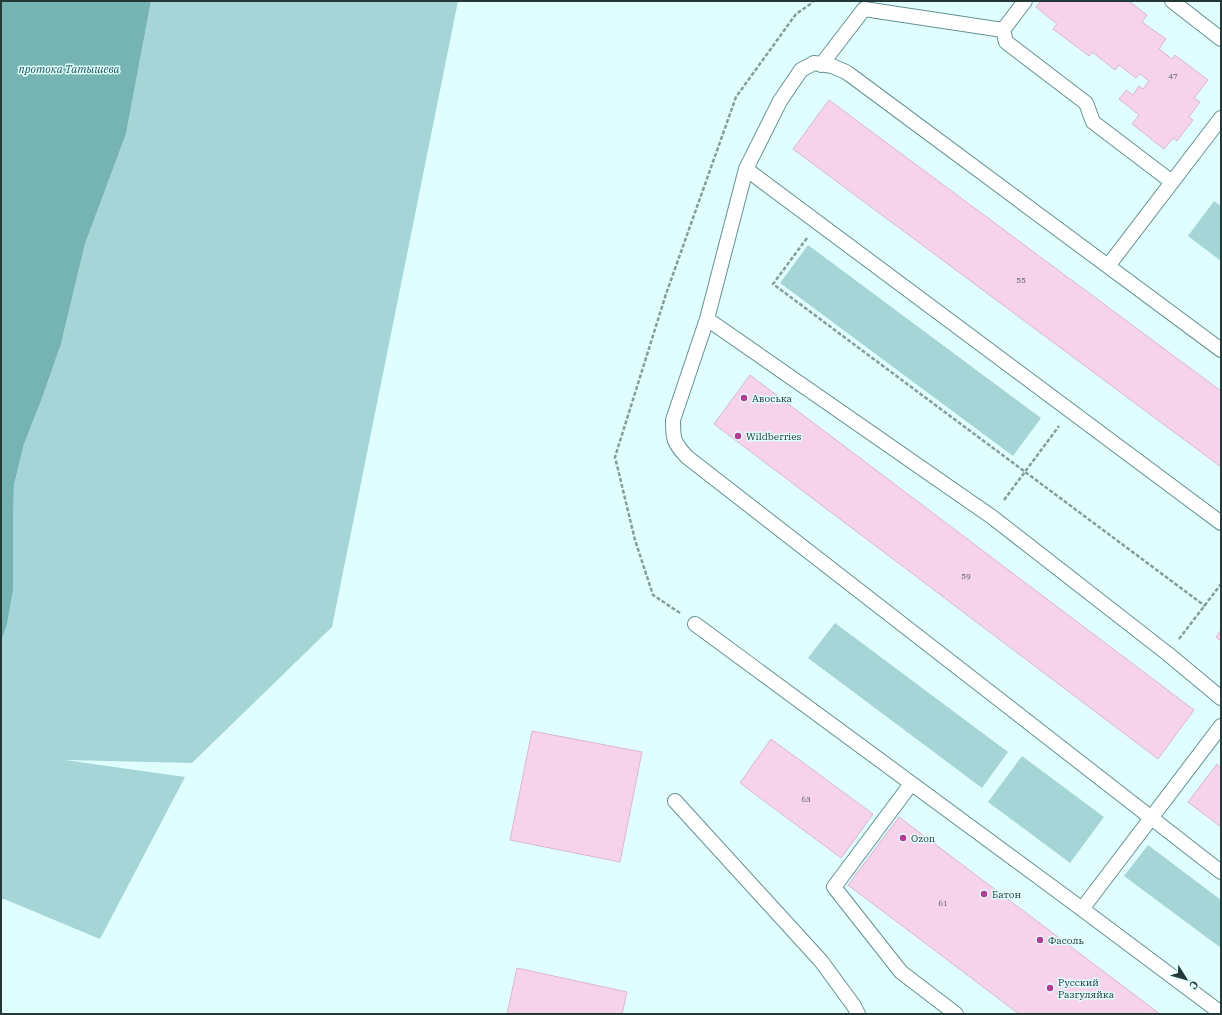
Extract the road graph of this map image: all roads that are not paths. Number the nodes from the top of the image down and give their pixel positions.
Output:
1 (1025, 1) edge
2 (1172, 1) edge
3 (1003, 30) junction
4 (1221, 39) edge
5 (821, 65) junction
6 (1221, 118) edge
7 (746, 169) junction
8 (1172, 182) junction
9 (1108, 266) junction
10 (707, 319) junction
11 (1221, 350) edge
12 (1221, 523) edge
13 (695, 624) road end
14 (1221, 698) edge
15 (1221, 726) edge
16 (911, 784) junction
17 (675, 801) dead end
18 (1152, 817) junction
19 (1221, 872) edge
20 (1082, 909) junction
21 (1221, 1013) edge
22 (858, 1014) edge
23 (956, 1014) edge

1 - 3 lane
2 - 4 lane
3 - 5 lane
3 - 8 lane
5 - 7 lane
5 - 9 lane
6 - 8 lane
7 - 10 lane
7 - 12 lane
8 - 9 lane
9 - 11 lane
10 - 14 lane
10 - 18 lane
13 - 16 lane
15 - 18 lane
16 - 20 lane
16 - 23 lane
17 - 22 lane
18 - 19 lane
18 - 20 lane
20 - 21 lane

